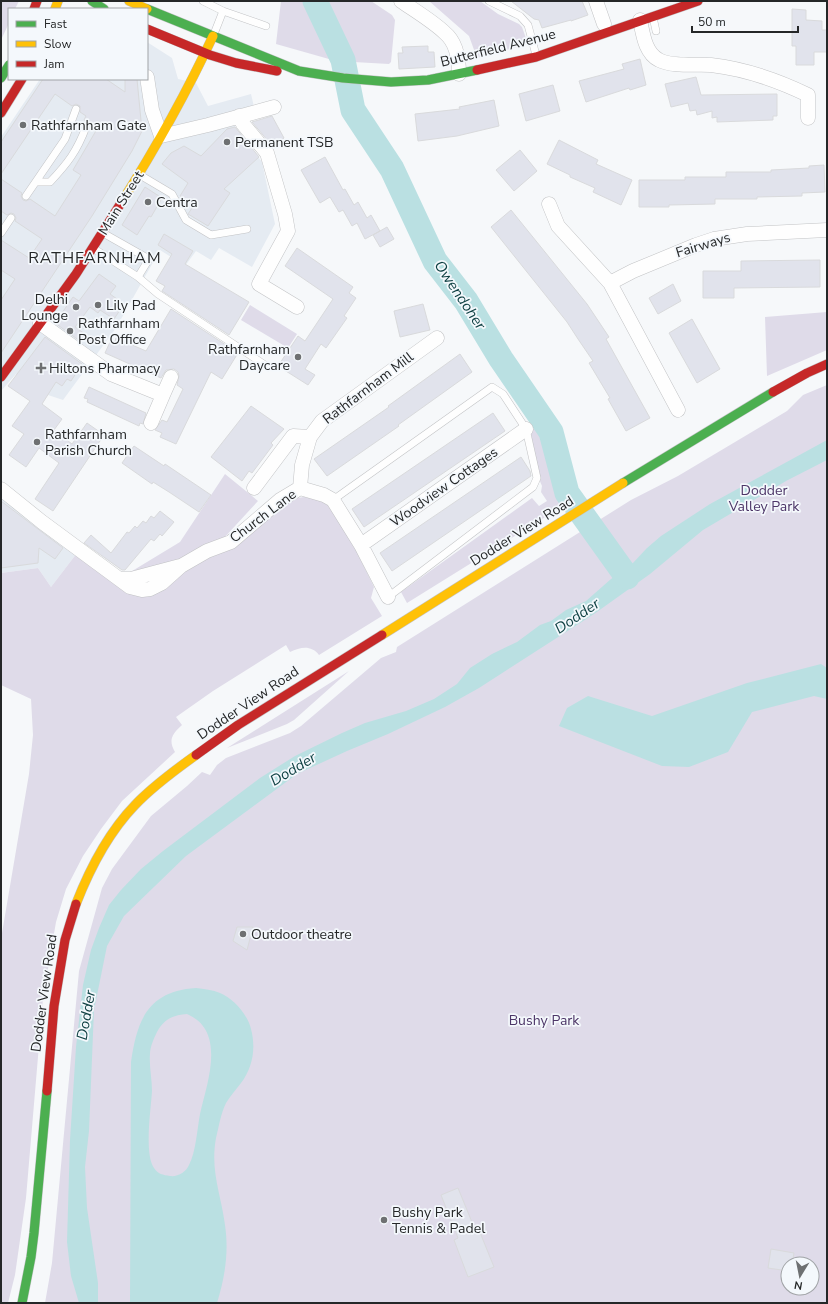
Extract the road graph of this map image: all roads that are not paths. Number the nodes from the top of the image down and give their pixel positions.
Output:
1 (92, 1) edge
2 (129, 1) edge
3 (203, 1) edge
4 (401, 1) edge
5 (489, 1) edge
6 (596, 1) edge
7 (698, 1) edge
8 (102, 8) edge
9 (145, 8) edge
10 (148, 9) edge
11 (223, 11) junction
12 (646, 18) junction
13 (604, 24) dead end
14 (266, 26) dead end
15 (148, 29) edge
16 (656, 31) dead end
17 (213, 36) junction
18 (205, 54) junction
19 (536, 57) junction
20 (8, 67) edge
21 (299, 71) junction
22 (459, 74) junction
23 (1, 78) edge
24 (21, 80) edge
25 (147, 80) edge
26 (274, 107) dead end
27 (76, 109) dead end
28 (1, 113) edge
29 (239, 116) junction
30 (808, 118) dead end
31 (86, 127) dead end
32 (161, 136) junction
33 (140, 174) junction
34 (36, 182) junction
35 (26, 196) dead end
36 (549, 204) dead end
37 (11, 218) dead end
38 (247, 229) dead end
39 (827, 230) edge
40 (2, 232) edge
41 (103, 233) junction
42 (93, 248) junction
43 (138, 277) junction
44 (610, 283) junction
45 (297, 307) dead end
46 (40, 323) junction
47 (437, 338) dead end
48 (827, 364) edge
49 (268, 367) dead end
50 (1, 377) edge
51 (171, 377) dead end
52 (163, 395) junction
53 (678, 410) dead end
54 (151, 423) dead end
55 (526, 430) junction
56 (310, 437) junction
57 (254, 488) dead end
58 (300, 488) junction
59 (1, 489) edge
60 (333, 500) junction
61 (361, 545) junction
62 (388, 597) joint
63 (22, 1303) edge

1 - 8 main road
2 - 9 main road, Butterfield Avenue
3 - 11 lane
4 - 22 street
5 - 19 lane
6 - 13 street
7 - 12 main road, Butterfield Avenue
10 - 17 main road, Butterfield Avenue
11 - 14 lane
11 - 17 lane
12 - 16 lane
12 - 19 main road, Butterfield Avenue
12 - 30 street
15 - 18 main road, Butterfield Avenue
17 - 18 main road, Main Street
17 - 21 main road, Butterfield Avenue
18 - 21 main road, Butterfield Avenue
18 - 32 main road, Main Street
19 - 22 main road, Butterfield Avenue
20 - 23 main road
21 - 22 main road, Butterfield Avenue
24 - 28 main road
25 - 32 street
26 - 29 street
27 - 34 lane
29 - 32 street
29 - 45 street
31 - 34 lane
32 - 33 main road, Main Street
33 - 38 lane
33 - 41 main road, Main Street
34 - 35 lane
36 - 44 street
37 - 40 lane
39 - 44 street, Fairways
41 - 42 main road, Main Street
41 - 43 lane
42 - 43 lane
42 - 46 main road, Main Street
43 - 49 lane
44 - 53 street
46 - 50 main road, Main Street
46 - 52 street
47 - 56 street, Rathfarnham Mill
48 - 63 main road, Dodder View Road
51 - 52 street
52 - 54 street
55 - 60 lane
55 - 61 street, Woodview Cottages
55 - 62 lane
56 - 57 street
56 - 58 street
58 - 59 street, Church Lane
58 - 60 street, Church Lane
60 - 61 street
61 - 62 street

